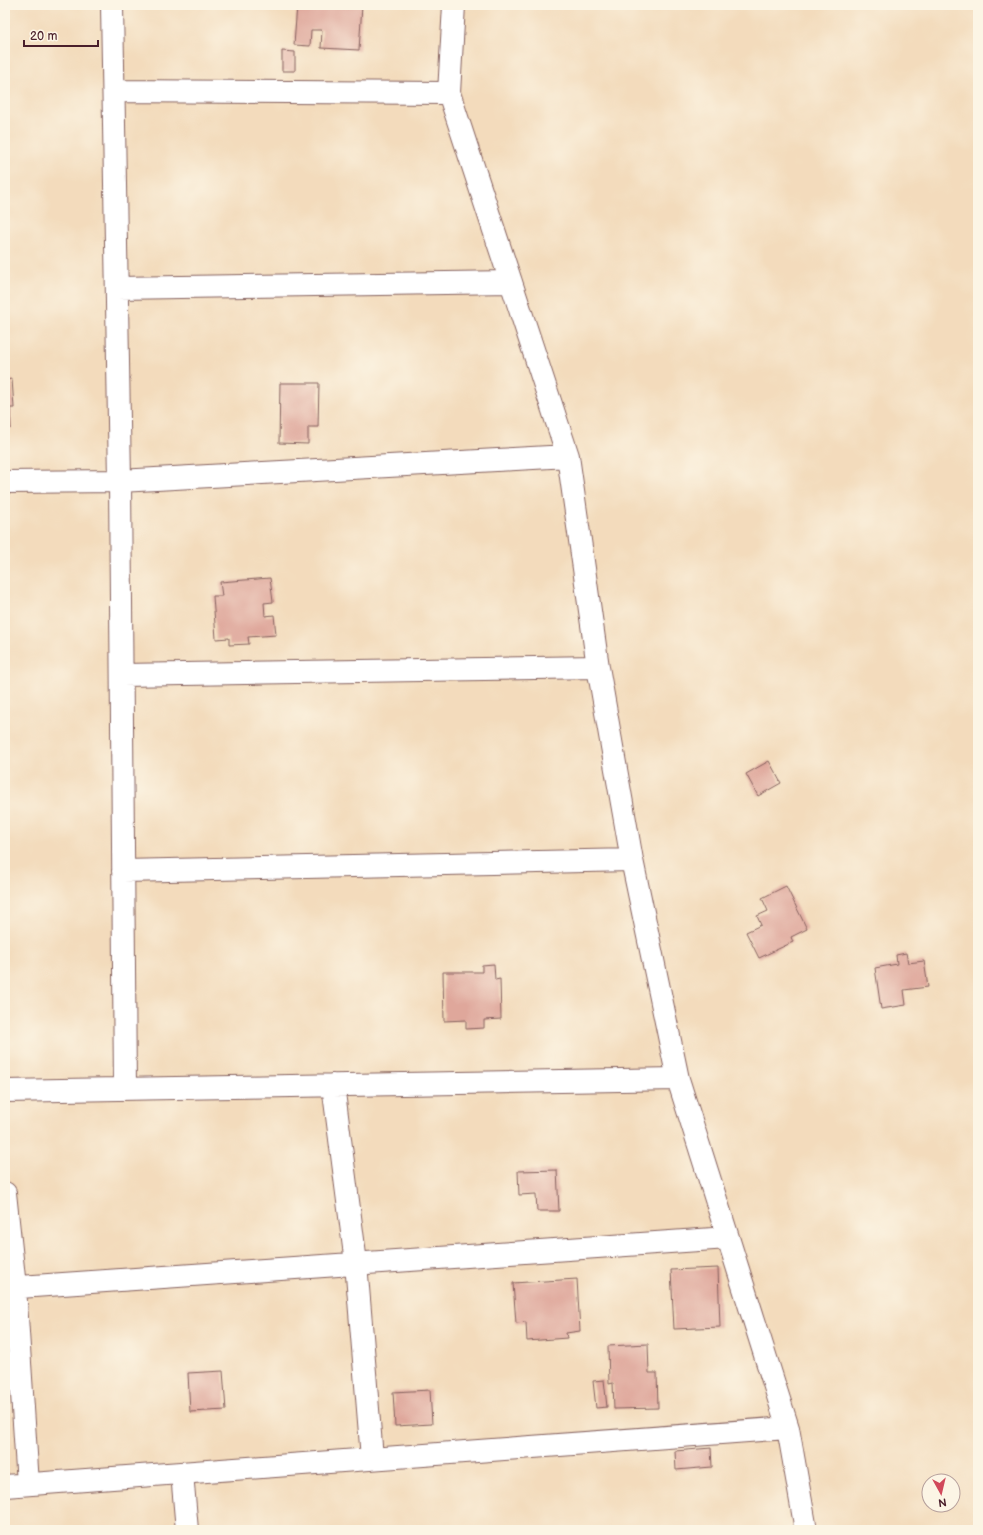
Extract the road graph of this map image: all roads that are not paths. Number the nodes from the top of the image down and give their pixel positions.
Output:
1 (112, 5) edge
2 (454, 5) edge
3 (114, 91) junction
4 (449, 92) junction
5 (511, 282) junction
6 (117, 288) junction
7 (568, 456) junction
8 (120, 481) junction
9 (5, 482) edge
10 (598, 667) junction
11 (122, 676) junction
12 (632, 860) junction
13 (123, 871) junction
14 (678, 1079) junction
15 (333, 1085) junction
16 (125, 1089) junction
17 (5, 1091) edge
18 (5, 1193) edge
19 (728, 1238) junction
20 (356, 1263) junction
21 (10, 1287) edge
22 (788, 1428) junction
23 (372, 1458) junction
24 (182, 1473) junction
25 (28, 1484) junction
26 (5, 1486) edge
27 (187, 1530) edge
28 (806, 1530) edge

1 - 3 street
2 - 4 street
3 - 4 street
3 - 6 street
4 - 5 street
5 - 6 street
5 - 7 street
6 - 8 street
7 - 8 street
7 - 10 street
8 - 9 street
8 - 11 street
10 - 11 street
10 - 12 street
11 - 13 street
12 - 13 street
12 - 14 street
13 - 16 street
14 - 15 street
14 - 19 street
15 - 16 street
15 - 20 street
16 - 17 street
18 - 21 street
19 - 20 street
19 - 22 street
20 - 21 street
20 - 23 street
21 - 25 street
22 - 23 street
22 - 28 street
23 - 24 street
24 - 25 street
24 - 27 street
25 - 26 street

